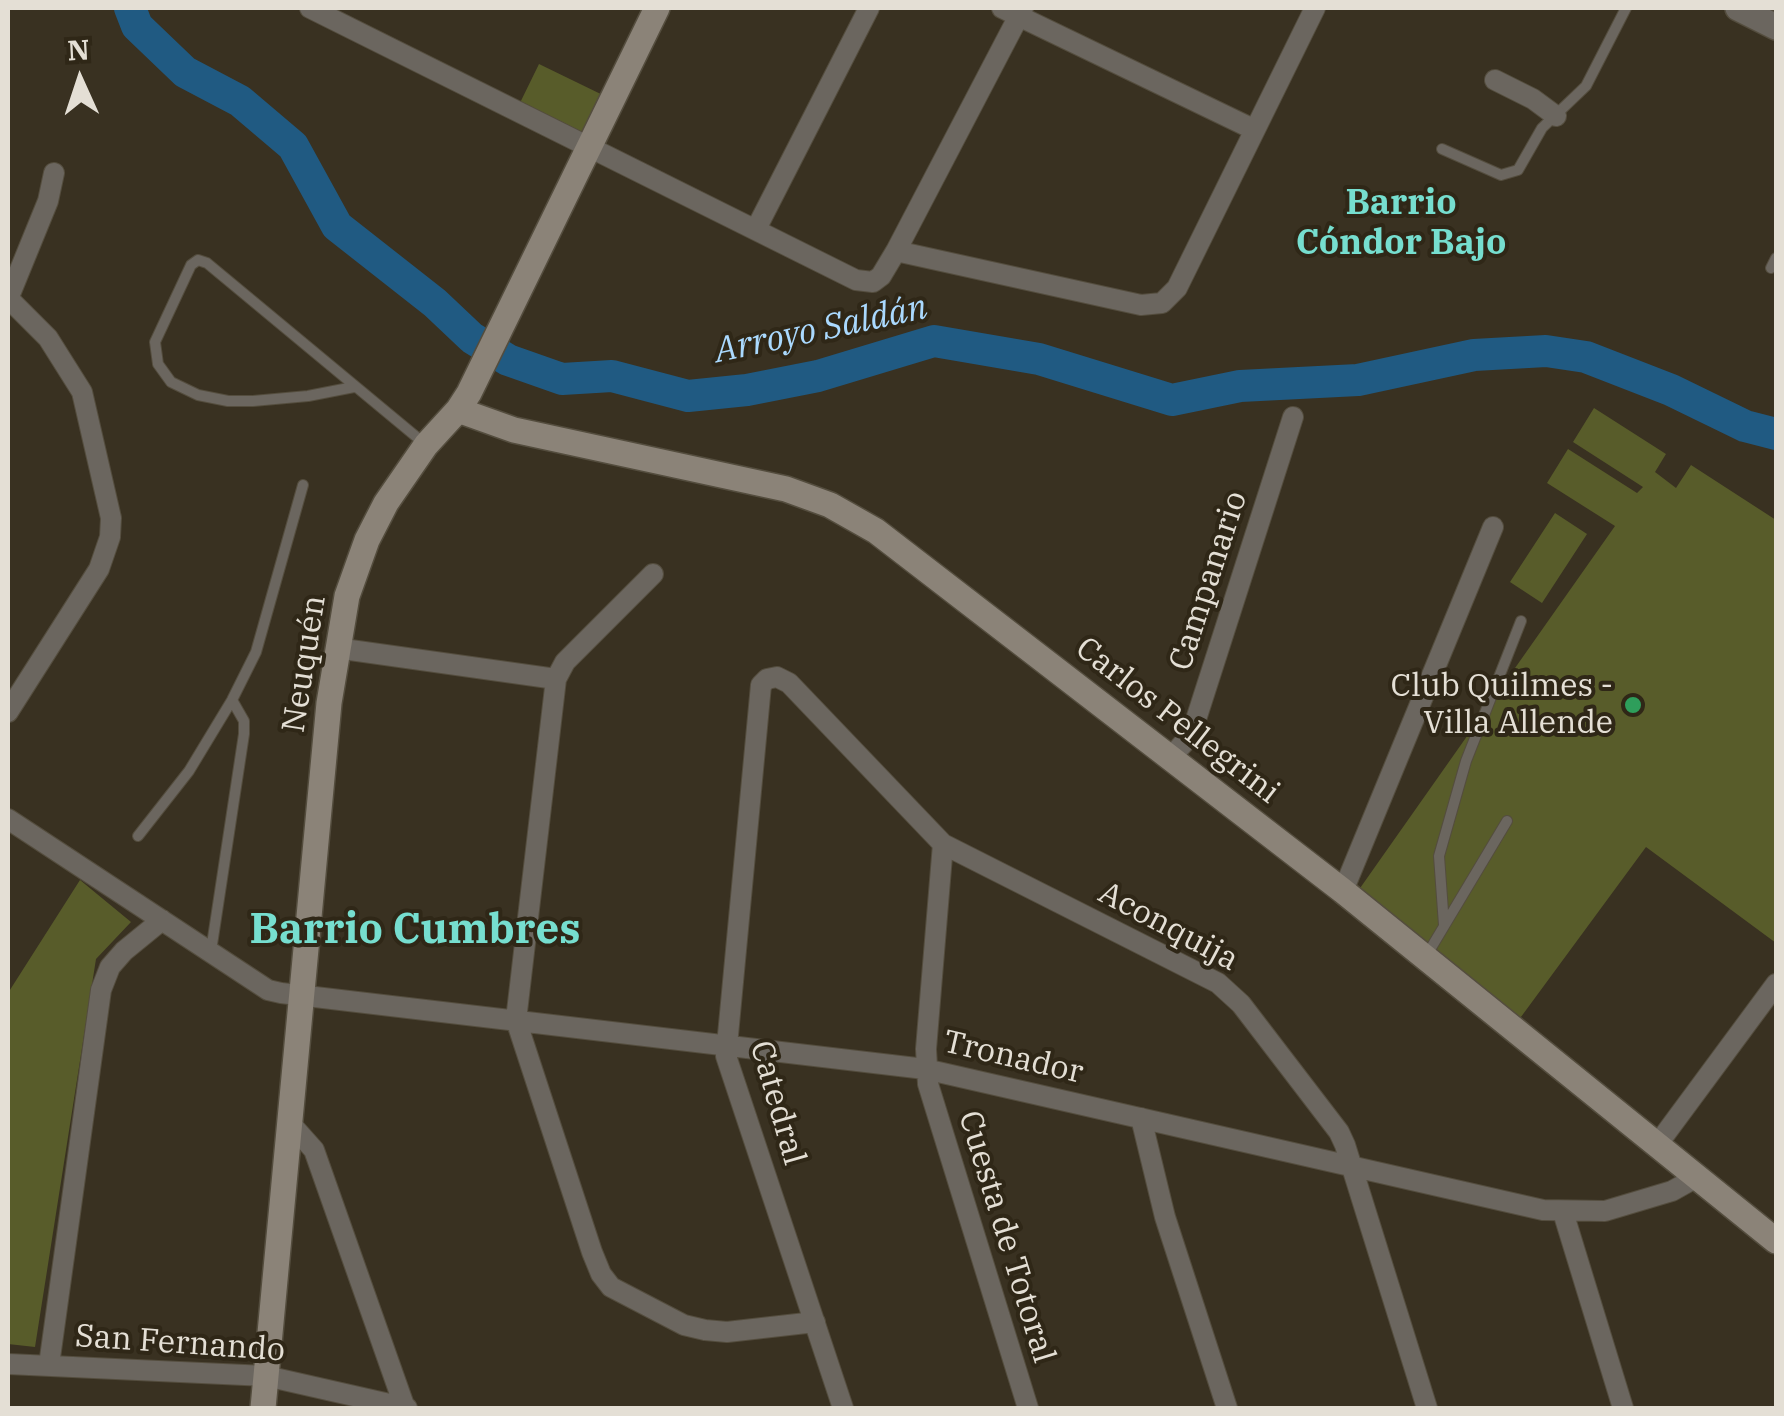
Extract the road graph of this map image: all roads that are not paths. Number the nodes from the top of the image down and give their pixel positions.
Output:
1 (310, 8) edge
2 (658, 8) edge
3 (869, 8) edge
4 (1315, 8) edge
5 (1626, 8) edge
6 (1738, 8) edge
7 (1014, 10) edge
8 (1776, 27) edge
9 (1495, 80) dead end
10 (1556, 116) junction
11 (1253, 129) junction
12 (588, 146) junction
13 (1442, 149) dead end
14 (54, 173) dead end
15 (756, 229) junction
16 (896, 251) junction
17 (8, 299) edge
18 (354, 387) junction
19 (458, 410) junction
20 (1293, 416) dead end
21 (426, 445) junction
22 (304, 485) dead end
23 (1493, 527) dead end
24 (653, 574) dead end
25 (1521, 621) dead end
26 (336, 648) junction
27 (556, 679) junction
28 (761, 685) joint
29 (232, 700) junction
30 (8, 712) edge
31 (1171, 757) junction
32 (8, 818) edge
33 (1507, 821) dead end
34 (138, 836) dead end
35 (943, 844) junction
36 (1343, 891) junction
37 (162, 920) junction
38 (1444, 925) junction
39 (212, 952) junction
40 (1424, 959) junction
41 (1776, 984) edge
42 (301, 996) junction
43 (516, 1020) junction
44 (725, 1043) junction
45 (926, 1068) junction
46 (1141, 1118) junction
47 (289, 1122) junction
48 (1657, 1145) junction
49 (1350, 1164) junction
50 (1697, 1177) junction
51 (1564, 1212) junction
52 (1776, 1241) edge
53 (815, 1322) junction
54 (8, 1364) edge
55 (49, 1365) junction
56 (266, 1376) junction
57 (263, 1408) edge
58 (405, 1408) edge
59 (843, 1408) edge
60 (1028, 1408) edge
61 (1227, 1408) edge
62 (1426, 1408) edge
63 (1624, 1408) edge

1 - 12 street
2 - 12 main road, Neuquén
3 - 15 street
4 - 11 street
5 - 10 lane
6 - 8 street
7 - 11 street
7 - 16 street
9 - 10 street
10 - 13 lane
11 - 16 street
12 - 15 street
12 - 19 main road, Neuquén
14 - 17 street
15 - 16 street
17 - 30 street
18 - 18 lane
18 - 21 lane
19 - 21 main road, Neuquén
19 - 31 main road, Carlos Pellegrini
20 - 31 street, Campanario
21 - 26 main road, Neuquén
22 - 29 lane
23 - 36 street
24 - 27 street
25 - 38 lane
26 - 27 street
26 - 42 main road, Neuquén
27 - 43 street
28 - 35 street, Aconquija
28 - 44 street, Catedral
29 - 34 lane
29 - 39 lane
31 - 36 main road, Carlos Pellegrini
32 - 37 street, Tronador
33 - 38 lane
35 - 45 street, Cuesta de Totoral
35 - 49 street, Aconquija
36 - 40 main road, Carlos Pellegrini
37 - 39 street, Tronador
37 - 55 street
38 - 40 lane
39 - 42 street, Tronador
40 - 48 main road, Carlos Pellegrini
41 - 48 street
42 - 43 street, Tronador
42 - 47 main road, Neuquén
43 - 44 street, Tronador
43 - 53 street
44 - 45 street, Tronador
44 - 53 street, Catedral
45 - 46 street, Tronador
45 - 60 street, Cuesta de Totoral
46 - 49 street, Tronador
46 - 61 street
47 - 56 main road, Neuquén
47 - 58 street, San Fernando
48 - 50 main road, Carlos Pellegrini
49 - 51 street, Tronador
49 - 62 street, Aconquija
50 - 51 street, Tronador
50 - 52 main road, Carlos Pellegrini
51 - 63 street
53 - 59 street, Catedral
54 - 55 street, San Fernando
55 - 56 street, San Fernando
56 - 57 main road, Neuquén
56 - 58 street, San Fernando

